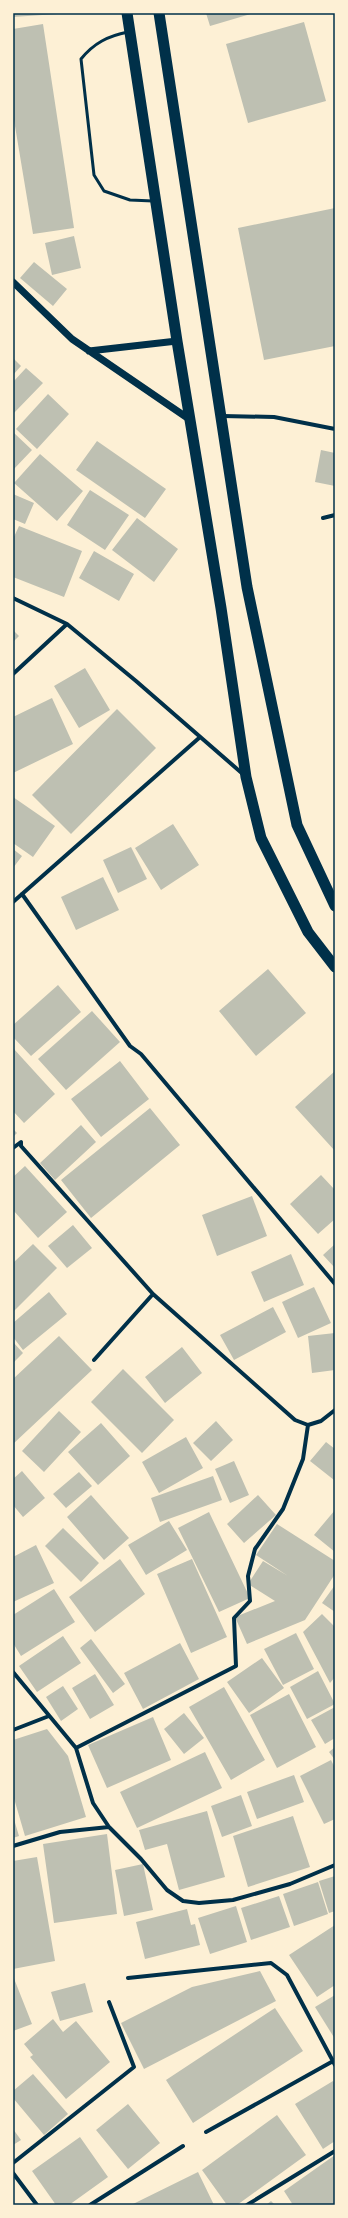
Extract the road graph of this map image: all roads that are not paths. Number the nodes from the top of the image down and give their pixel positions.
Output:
1 (126, 13) edge
2 (159, 13) edge
3 (129, 32) junction
4 (155, 201) junction
5 (13, 282) edge
6 (177, 341) junction
7 (89, 351) junction
8 (221, 416) junction
9 (189, 419) junction
10 (335, 429) edge
11 (335, 515) edge
12 (323, 518) dead end
13 (13, 598) edge
14 (67, 624) junction
15 (13, 674) edge
16 (199, 738) junction
17 (246, 777) junction
18 (22, 894) junction
19 (13, 902) edge
20 (335, 906) edge
21 (335, 967) edge
22 (13, 1148) edge
23 (335, 1284) edge
24 (153, 1294) junction
25 (94, 1360) dead end
26 (335, 1410) edge
27 (308, 1425) junction
28 (13, 1672) edge
29 (49, 1716) junction
30 (13, 1730) edge
31 (76, 1748) junction
32 (109, 1827) junction
33 (13, 1846) edge
34 (335, 1865) edge
35 (128, 1978) dead end
36 (109, 2002) dead end
37 (334, 2062) edge
38 (206, 2132) dead end
39 (183, 2146) dead end
40 (335, 2151) edge
41 (13, 2162) edge
42 (13, 2173) edge
43 (37, 2205) edge
44 (90, 2205) edge
45 (247, 2205) edge

1 - 3 highway
2 - 8 highway
3 - 4 highway
3 - 4 lane
4 - 6 highway
5 - 7 street
6 - 7 street
6 - 9 highway
7 - 9 street
8 - 10 street
8 - 20 highway
9 - 17 highway
11 - 12 street
13 - 14 street
14 - 15 street
14 - 16 street
16 - 17 street
16 - 18 street
17 - 21 highway
18 - 19 street
18 - 23 street
22 - 24 street
24 - 25 street
24 - 27 street
26 - 27 street
27 - 31 street
28 - 29 street
29 - 30 street
29 - 31 street
31 - 32 street
32 - 33 street
32 - 34 street
35 - 37 street
36 - 41 street
37 - 38 street
39 - 44 street
40 - 45 street
42 - 43 street

